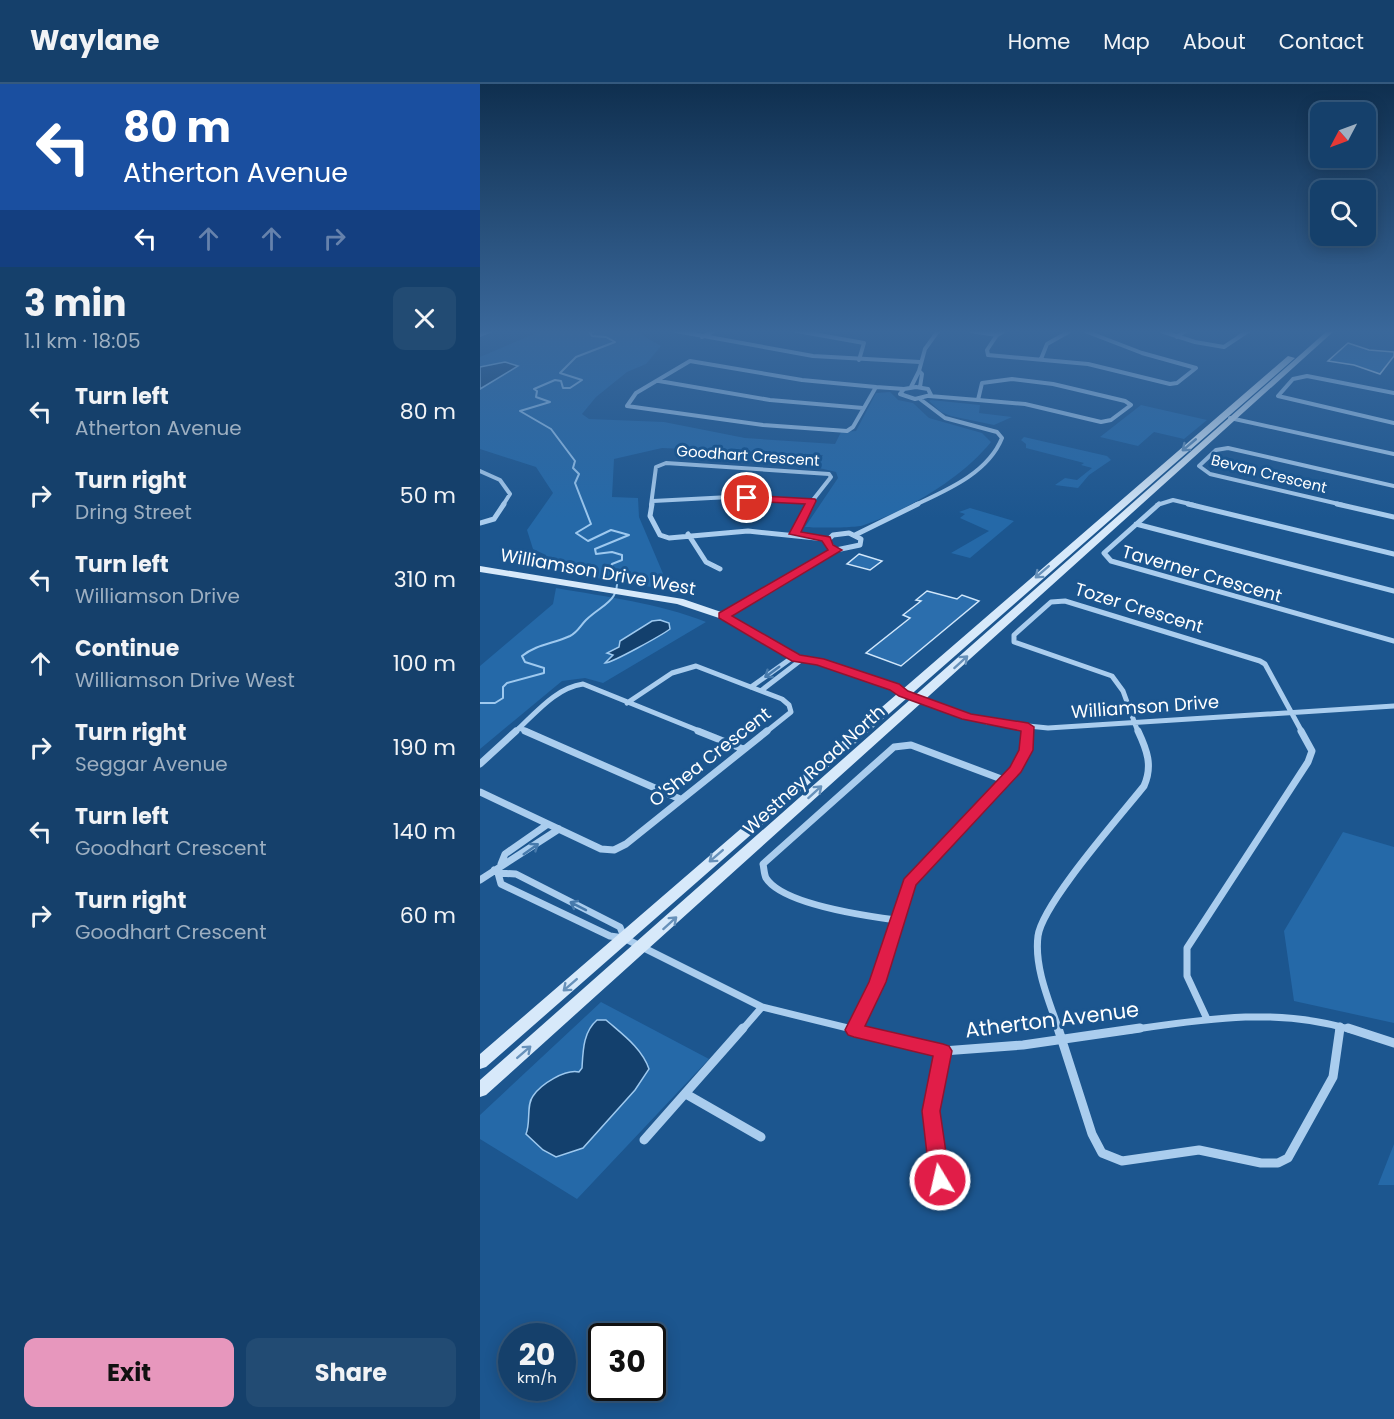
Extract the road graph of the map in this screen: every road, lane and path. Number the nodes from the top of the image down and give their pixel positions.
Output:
1 (636, 393) edge
2 (731, 393) edge
3 (872, 393) edge
4 (903, 393) edge
5 (980, 393) edge
6 (1099, 393) edge
7 (1254, 393) edge
8 (1257, 393) edge
9 (1280, 393) edge
10 (930, 395) joint
11 (920, 399) junction
12 (978, 401) junction
13 (863, 408) junction
14 (1229, 417) junction
15 (1394, 423) edge
16 (1394, 454) edge
17 (480, 471) edge
18 (1394, 486) edge
19 (653, 501) junction
20 (811, 501) junction
21 (1394, 517) edge
22 (480, 523) edge
23 (1136, 524) junction
24 (688, 534) junction
25 (794, 534) junction
26 (855, 535) junction
27 (826, 539) junction
28 (836, 550) junction
29 (1394, 554) edge
30 (480, 569) edge
31 (720, 569) dead end
32 (1394, 591) edge
33 (723, 616) junction
34 (1394, 641) edge
35 (800, 659) junction
36 (751, 687) junction
37 (762, 690) junction
38 (903, 694) junction
39 (919, 700) junction
40 (627, 703) junction
41 (1394, 706) edge
42 (1291, 712) junction
43 (1134, 723) junction
44 (1028, 727) junction
45 (519, 729) junction
46 (743, 749) junction
47 (480, 764) edge
48 (1004, 780) junction
49 (480, 792) edge
50 (680, 800) junction
51 (548, 824) junction
52 (559, 830) junction
53 (501, 864) junction
54 (496, 872) junction
55 (480, 880) edge
56 (896, 920) junction
57 (624, 938) junction
58 (642, 948) junction
59 (762, 1007) junction
60 (1206, 1019) junction
61 (1340, 1026) junction
62 (854, 1030) junction
63 (1061, 1039) junction
64 (1394, 1043) edge
65 (943, 1051) junction
66 (480, 1063) edge
67 (480, 1090) edge
68 (686, 1094) junction
69 (760, 1137) dead end
70 (644, 1140) dead end
71 (940, 1180) dead end

1 - 13 street
2 - 13 street
3 - 13 street
4 - 11 street
5 - 12 street
6 - 12 street
7 - 14 main road, Westney Road North
8 - 14 main road, Westney Road North
9 - 15 street
10 - 11 street
10 - 12 street
11 - 26 street
14 - 16 street
14 -> 38 main road, Westney Road North
39 -> 14 main road, Westney Road North
17 - 22 street
18 - 21 street, Bevan Crescent
19 - 20 street
19 - 20 street, Goodhart Crescent
19 - 24 street, Goodhart Crescent
20 - 25 street, Goodhart Crescent
23 - 29 street, Taverner Crescent
23 - 32 street
23 - 34 street, Taverner Crescent
24 - 25 street, Goodhart Crescent
24 - 31 street
25 - 27 street, Goodhart Crescent
26 - 27 street, Goodhart Crescent
26 - 28 street
27 - 28 street
28 - 33 street
30 - 33 main road, Williamson Drive West
33 - 35 main road, Williamson Drive West
35 -> 36 street
35 - 37 street
35 - 38 main road, Williamson Drive West
36 - 37 street, O'Shea Crescent
36 - 40 street, O'Shea Crescent
37 - 46 street, O'Shea Crescent
38 - 39 street, Williamson Drive
38 -> 57 main road, Westney Road North
39 - 44 street, Williamson Drive
58 -> 39 main road, Westney Road North
40 - 45 street
40 - 46 street
41 - 42 street, Williamson Drive
42 - 43 street, Williamson Drive
42 - 43 street, Tozer Crescent
42 - 60 street
43 - 44 street, Williamson Drive
43 - 63 street
44 - 48 street
45 - 47 street
45 - 50 street
46 - 50 street, O'Shea Crescent
48 - 56 street
48 - 56 street
49 - 51 street, O'Shea Crescent
50 - 52 street, O'Shea Crescent
51 - 52 street, O'Shea Crescent
51 - 53 street
53 -> 52 street
53 - 54 street
54 - 55 street
54 - 57 street
57 -> 54 street
56 - 62 street
57 - 58 street, Atherton Avenue
57 -> 66 main road, Westney Road North
58 - 59 street, Atherton Avenue
67 -> 58 main road, Westney Road North
59 - 62 street, Atherton Avenue
59 - 68 street
60 - 61 street, Atherton Avenue
60 - 63 street, Atherton Avenue
61 - 63 street
61 - 64 street, Atherton Avenue
62 - 65 street, Atherton Avenue
63 - 65 street, Atherton Avenue
65 - 71 street
68 - 69 street
68 - 70 street

